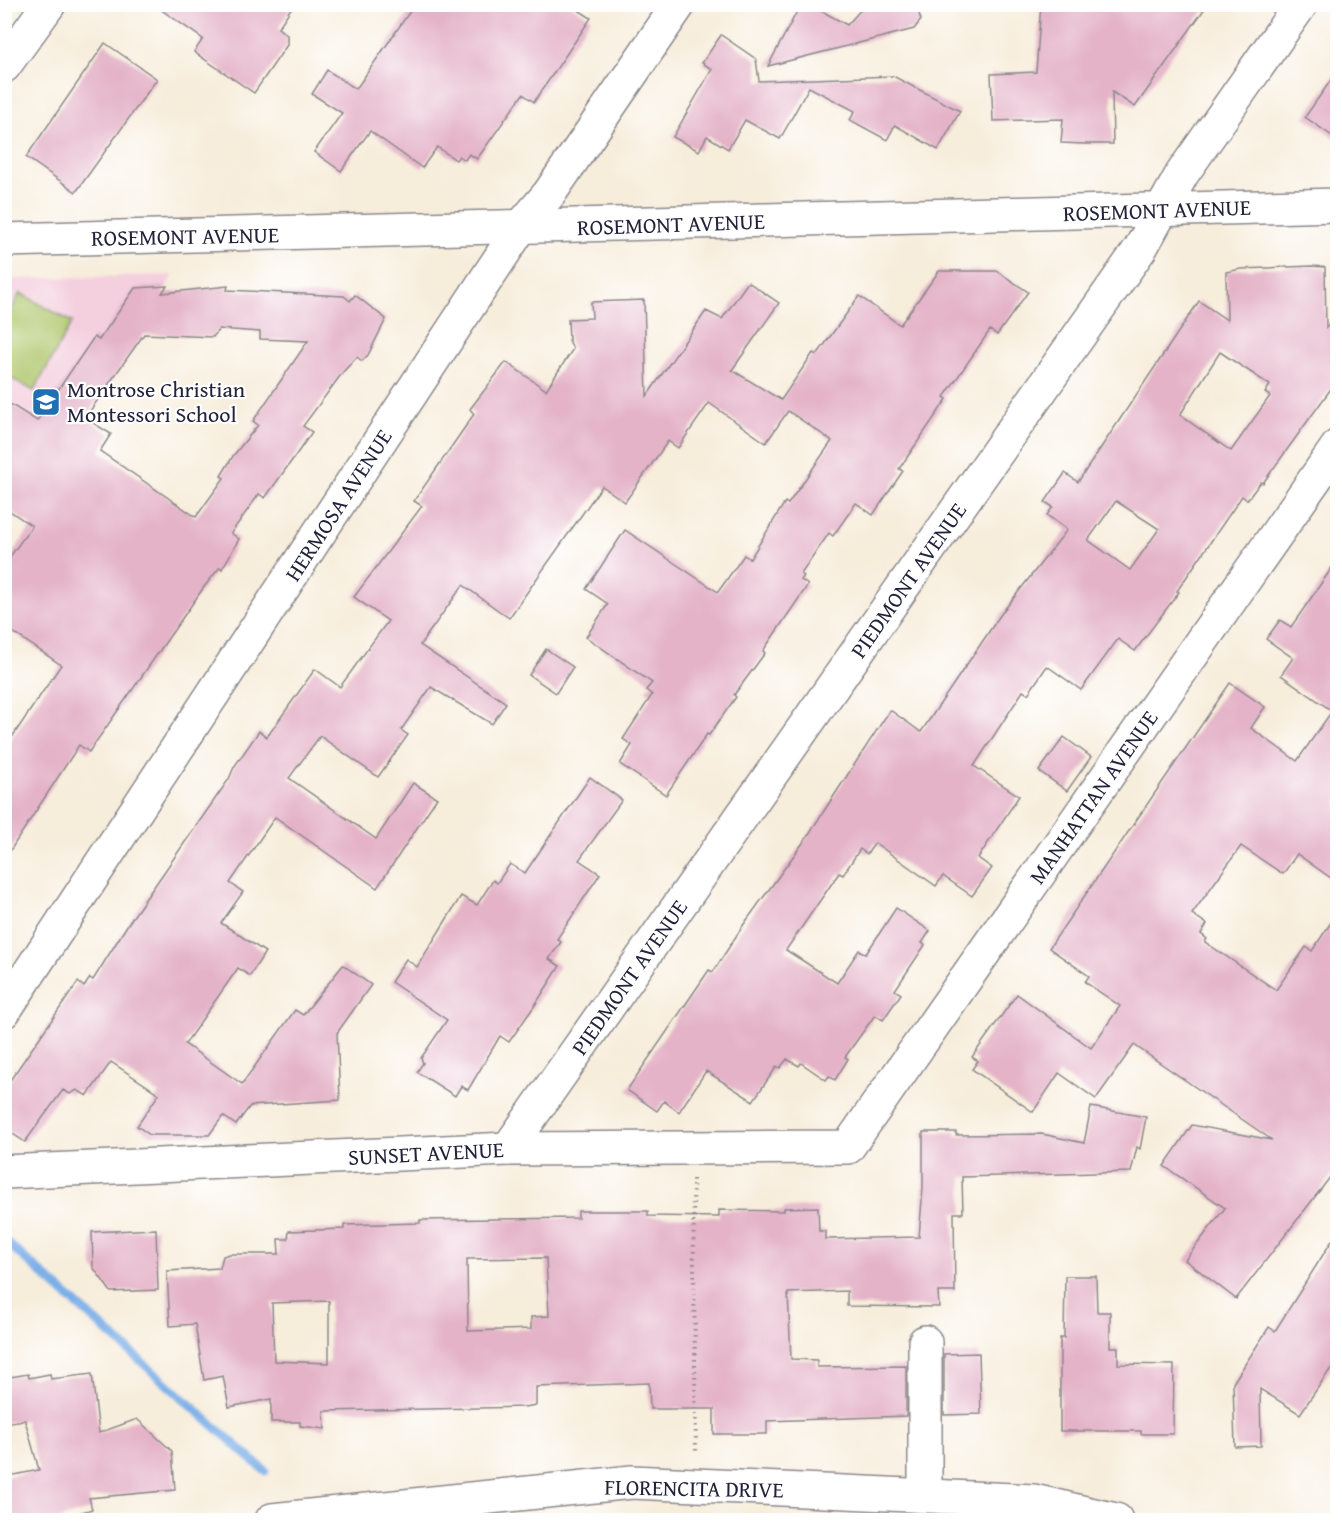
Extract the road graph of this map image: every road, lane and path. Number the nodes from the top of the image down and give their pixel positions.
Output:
1 (49, 4) edge
2 (679, 4) edge
3 (1300, 4) edge
4 (4, 66) edge
5 (1338, 205) edge
6 (1162, 209) junction
7 (520, 228) junction
8 (4, 240) edge
9 (1338, 446) edge
10 (4, 1011) edge
11 (848, 1147) joint
12 (692, 1148) junction
13 (508, 1149) junction
14 (4, 1173) edge
15 (926, 1342) dead end
16 (696, 1485) junction
17 (925, 1496) junction
18 (272, 1521) edge
19 (1116, 1521) edge

1 - 4 street
2 - 7 street, HERMOSA AVENUE
3 - 6 street, PIEDMONT AVENUE
5 - 6 street, ROSEMONT AVENUE
6 - 7 street, ROSEMONT AVENUE
6 - 13 street, PIEDMONT AVENUE
7 - 8 street, ROSEMONT AVENUE
7 - 10 street, HERMOSA AVENUE
9 - 11 street, MANHATTAN AVENUE
11 - 12 street, SUNSET AVENUE
12 - 13 street, SUNSET AVENUE
12 - 16 path
13 - 14 street, SUNSET AVENUE
15 - 17 street
16 - 17 street, FLORENCITA DRIVE
16 - 18 street, FLORENCITA DRIVE
17 - 19 street, FLORENCITA DRIVE

